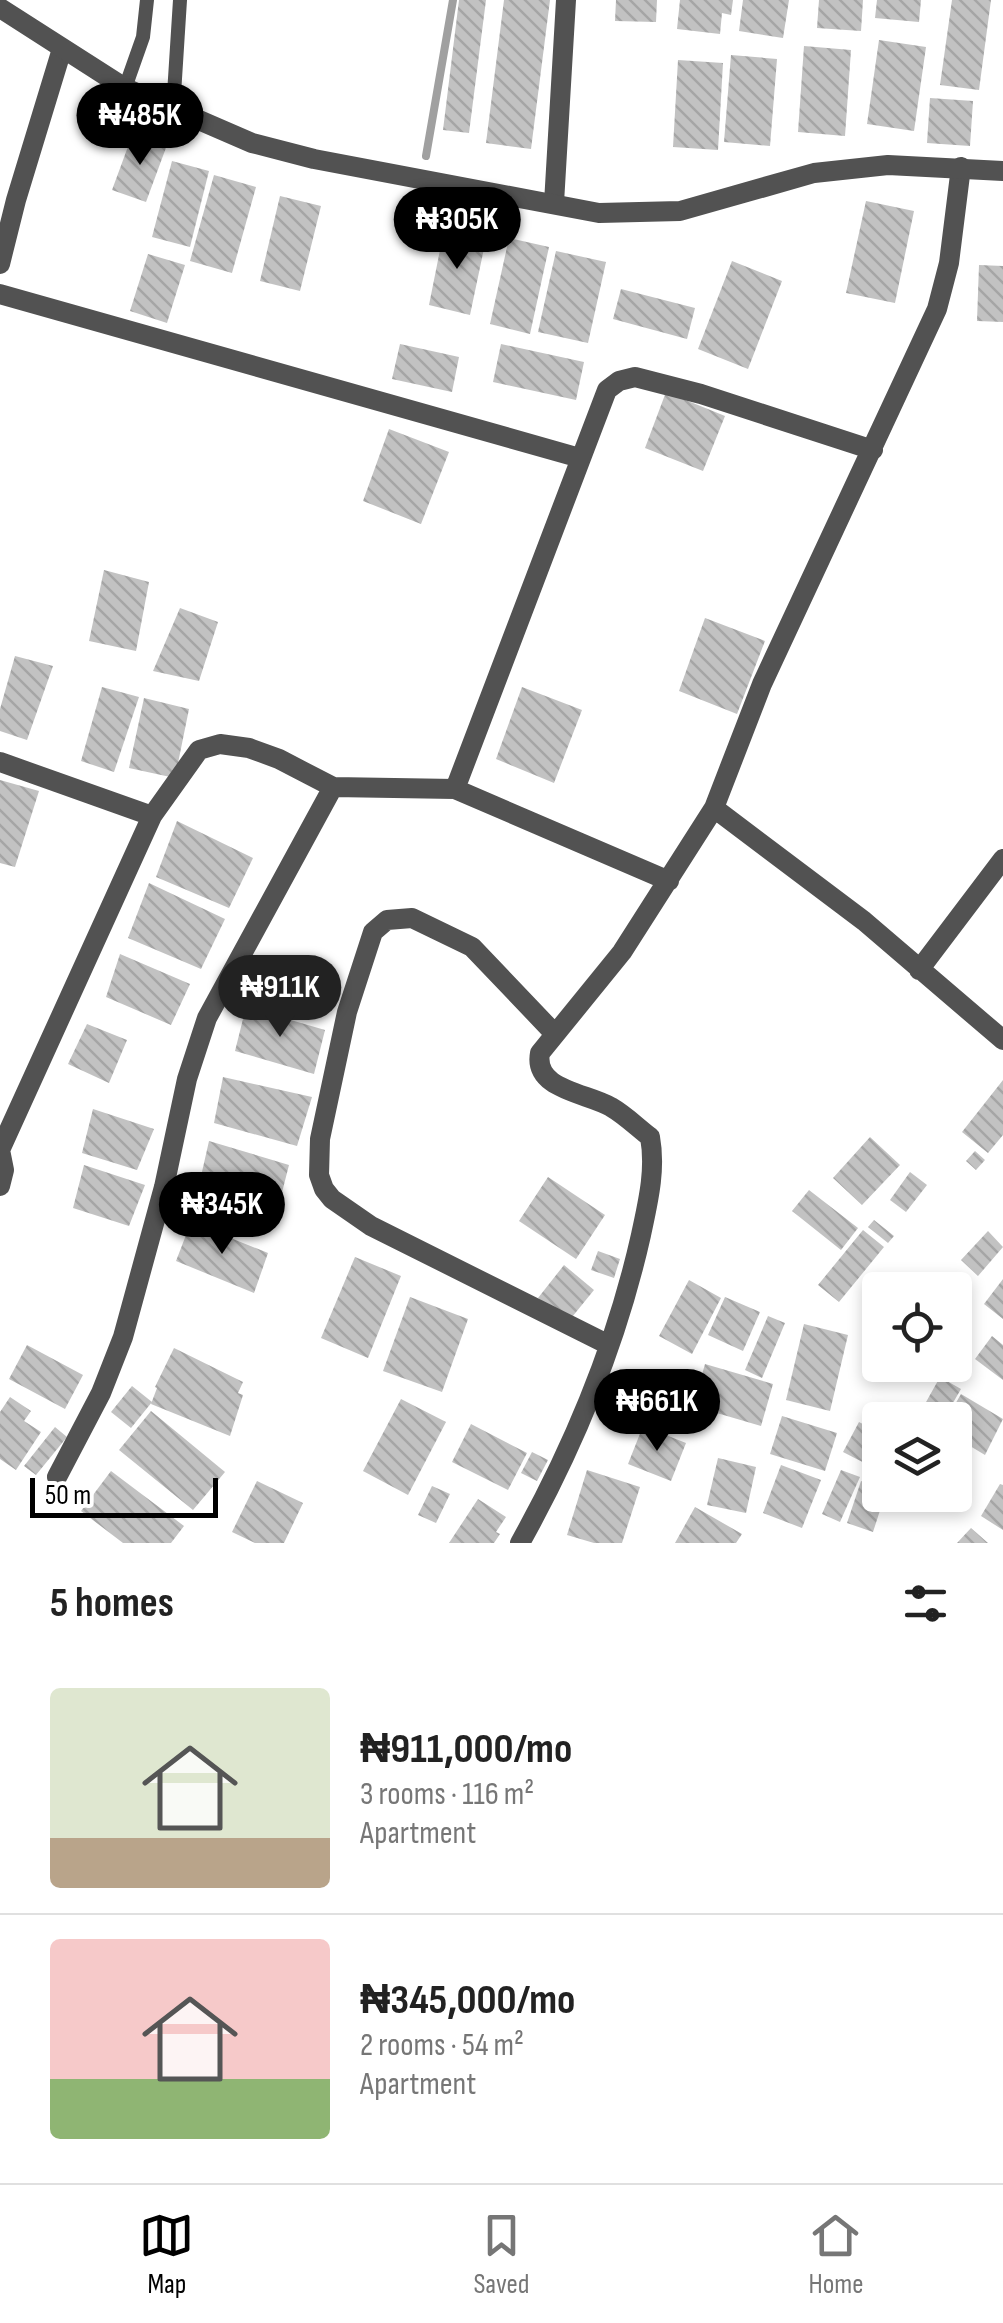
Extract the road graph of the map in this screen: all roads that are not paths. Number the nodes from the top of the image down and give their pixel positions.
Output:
1 (148, 0) edge
2 (180, 0) edge
3 (566, 0) edge
4 (0, 8) edge
5 (62, 49) junction
6 (125, 88) junction
7 (173, 110) junction
8 (962, 167) junction
9 (1003, 172) edge
10 (554, 203) junction
11 (0, 264) edge
12 (0, 294) edge
13 (872, 450) junction
14 (580, 458) junction
15 (0, 762) edge
16 (334, 787) junction
17 (455, 790) junction
18 (714, 808) junction
19 (152, 816) junction
20 (1003, 859) edge
21 (668, 880) junction
22 (919, 970) junction
23 (554, 1033) junction
24 (1003, 1040) edge
25 (0, 1150) edge
26 (0, 1186) edge
27 (609, 1346) junction
28 (57, 1477) dead end
29 (520, 1543) edge

1 - 6 lane
2 - 7 lane
3 - 10 street
4 - 5 street
5 - 6 street
5 - 11 street
6 - 7 street
7 - 10 street
8 - 9 street
8 - 10 street
8 - 13 street
12 - 14 street
13 - 14 street
13 - 18 street
14 - 17 street
15 - 19 street
16 - 17 street
16 - 19 street
16 - 28 street
17 - 21 street
18 - 21 street
18 - 22 street
19 - 25 street
20 - 22 street
21 - 23 street
22 - 24 street
23 - 27 street
23 - 27 street
25 - 26 street
27 - 29 street

